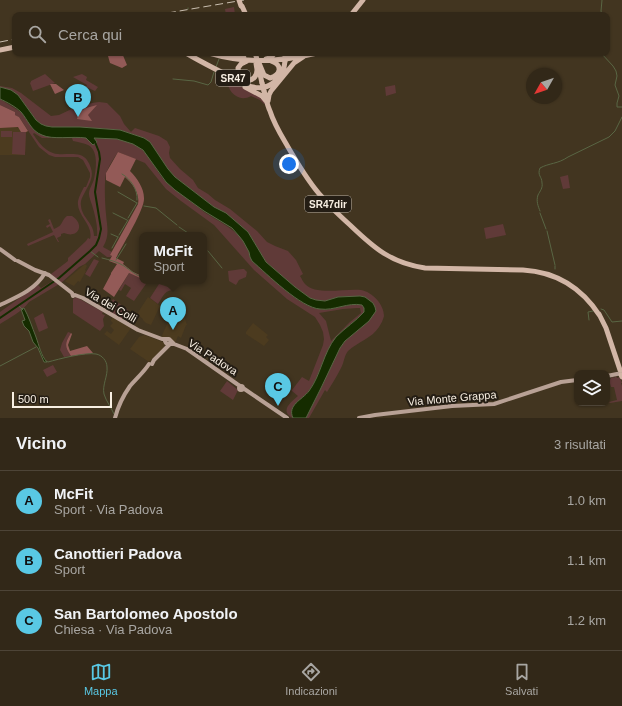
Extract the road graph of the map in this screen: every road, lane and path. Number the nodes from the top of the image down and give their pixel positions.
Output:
1 (362, 0) edge
2 (353, 12) edge
3 (12, 47) edge
4 (0, 49) edge
5 (191, 56) edge
6 (220, 56) edge
7 (228, 56) edge
8 (239, 56) edge
9 (272, 56) edge
10 (308, 56) edge
11 (256, 57) edge
12 (284, 57) edge
13 (247, 60) junction
14 (266, 60) junction
15 (213, 68) junction
16 (268, 105) junction
17 (0, 248) edge
18 (494, 270) junction
19 (45, 273) junction
20 (551, 275) dead end
21 (558, 278) dead end
22 (0, 305) edge
23 (600, 316) junction
24 (138, 330) joint
25 (168, 342) junction
26 (621, 374) edge
27 (610, 376) edge
28 (574, 380) edge
29 (115, 418) edge
30 (287, 418) edge
31 (359, 418) edge

1 - 2 highway
3 - 4 highway
5 - 15 highway, SR47
6 - 13 highway
7 - 13 highway
8 - 13 highway
9 - 14 highway
10 - 16 highway
11 - 13 highway
11 - 14 highway
11 - 16 highway, SR47dir, bridge
12 - 14 highway
12 - 15 highway, SR47
13 - 14 highway
15 - 16 highway
16 - 18 highway, SR47dir / SR47dir
17 - 19 main road
18 - 20 highway
18 - 23 highway, SR47dir / SR47dir
19 - 22 main road
19 - 24 main road, Via dei Colli
21 - 23 highway
23 - 26 highway, SR47dir
24 - 25 main road, Via Padova
25 - 29 main road
25 - 30 main road, Via Padova
26 - 27 main road
28 - 31 main road, Via Monte Grappa

